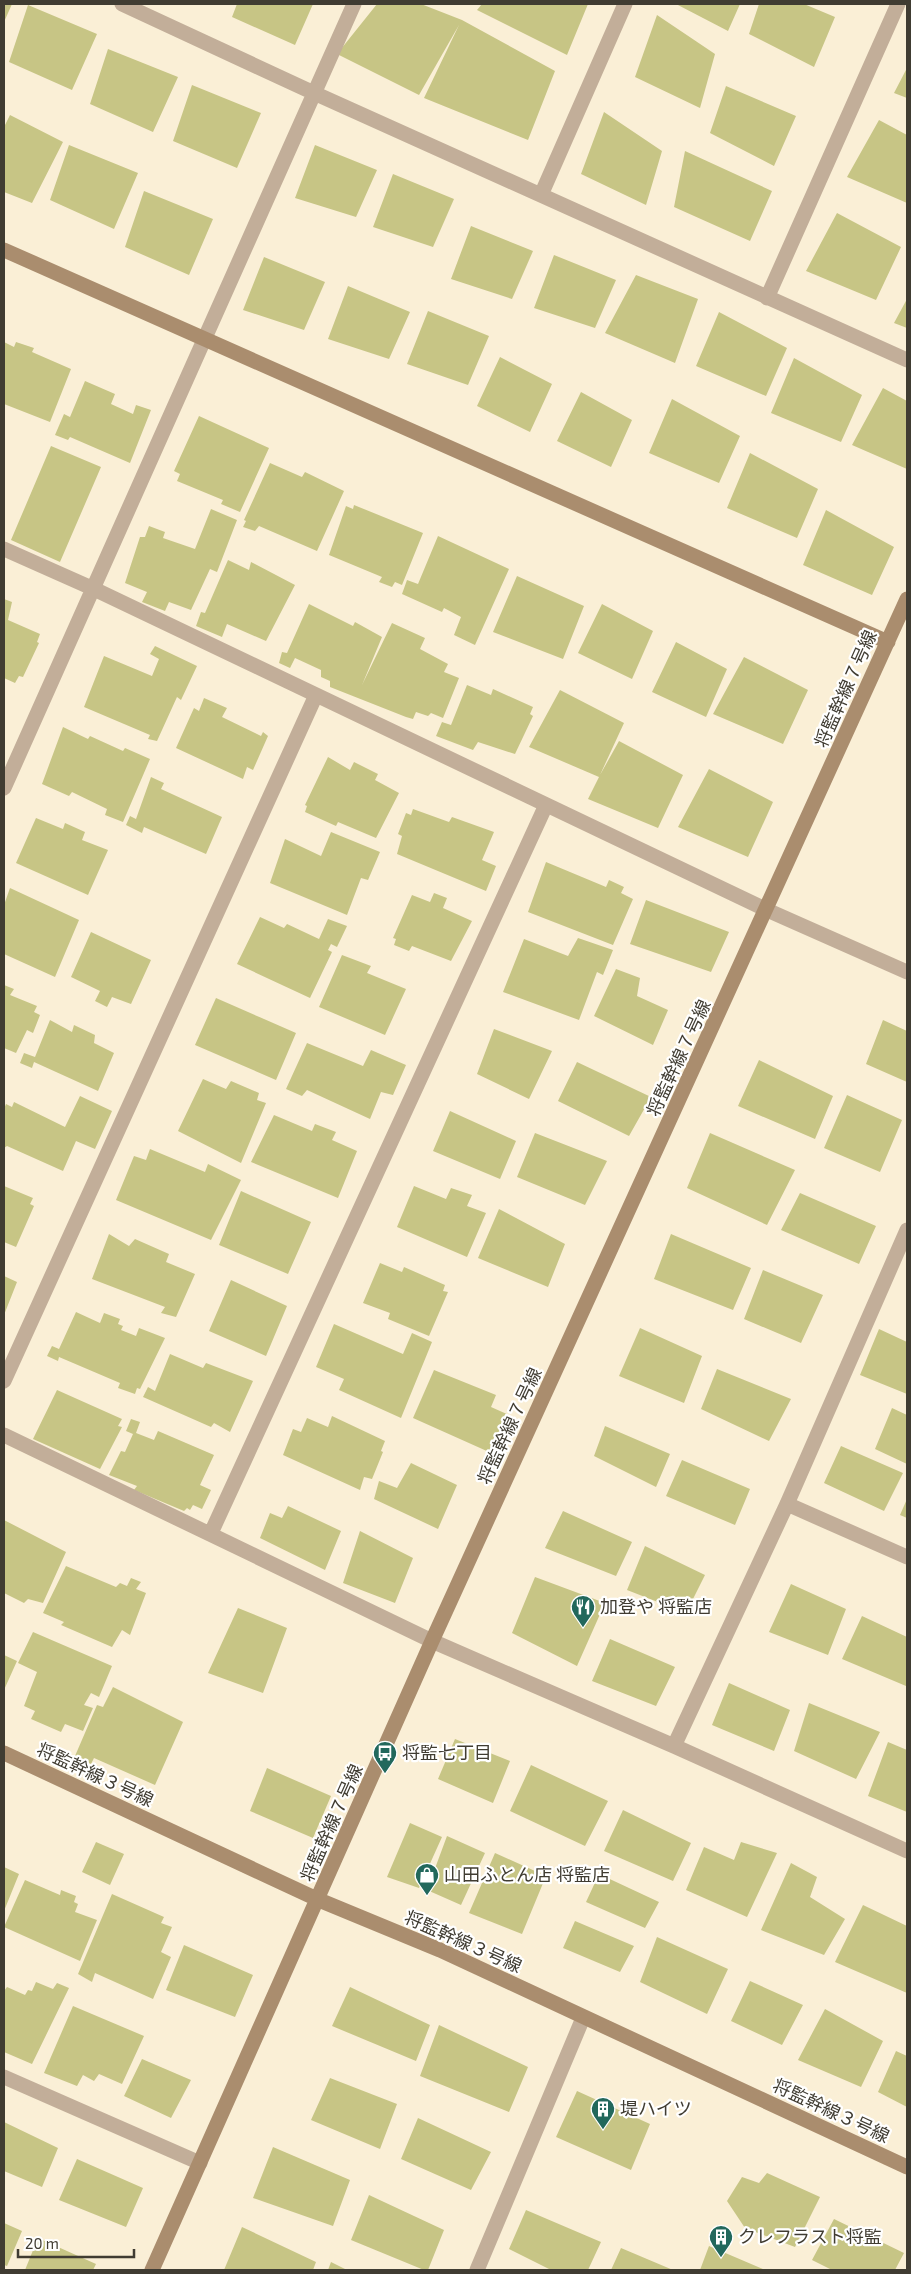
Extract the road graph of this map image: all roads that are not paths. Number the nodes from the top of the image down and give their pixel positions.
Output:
1 (122, 4) edge
2 (354, 4) edge
3 (625, 4) edge
4 (898, 4) edge
5 (314, 93) junction
6 (541, 195) junction
7 (4, 250) edge
8 (767, 298) junction
9 (205, 339) junction
10 (907, 360) edge
11 (4, 549) edge
12 (94, 589) junction
13 (907, 600) edge
14 (888, 642) junction
15 (316, 695) junction
16 (4, 788) edge
17 (546, 805) junction
18 (767, 910) junction
19 (907, 972) edge
20 (907, 1230) edge
21 (901, 1263) edge
22 (4, 1382) edge
23 (4, 1435) edge
24 (787, 1504) junction
25 (211, 1533) junction
26 (907, 1557) edge
27 (432, 1641) junction
28 (674, 1746) junction
29 (4, 1753) edge
30 (907, 1851) edge
31 (319, 1900) junction
32 (583, 2018) junction
33 (4, 2077) edge
34 (200, 2162) junction
35 (907, 2167) edge
36 (152, 2270) edge
37 (478, 2270) edge

1 - 5 street
2 - 5 street
3 - 6 street
4 - 8 street
5 - 6 street
5 - 9 street
6 - 8 street
7 - 9 street
8 - 10 street
9 - 12 street
9 - 14 street
11 - 12 street
12 - 15 street
12 - 16 street
13 - 14 street, 将監幹線７号線
14 - 18 street, 将監幹線７号線
15 - 17 street
15 - 22 street
17 - 18 street
17 - 25 street
18 - 19 street
18 - 27 street, 将監幹線７号線
20 - 21 street
21 - 24 street
23 - 25 street
24 - 26 street
24 - 28 street
25 - 27 street
27 - 28 street
27 - 31 street, 将監幹線７号線
28 - 30 street
29 - 31 street, 将監幹線３号線
31 - 32 street, 将監幹線３号線
31 - 34 street, 将監幹線７号線
32 - 35 street, 将監幹線３号線
32 - 37 street
33 - 34 street
34 - 36 street, 将監幹線７号線

